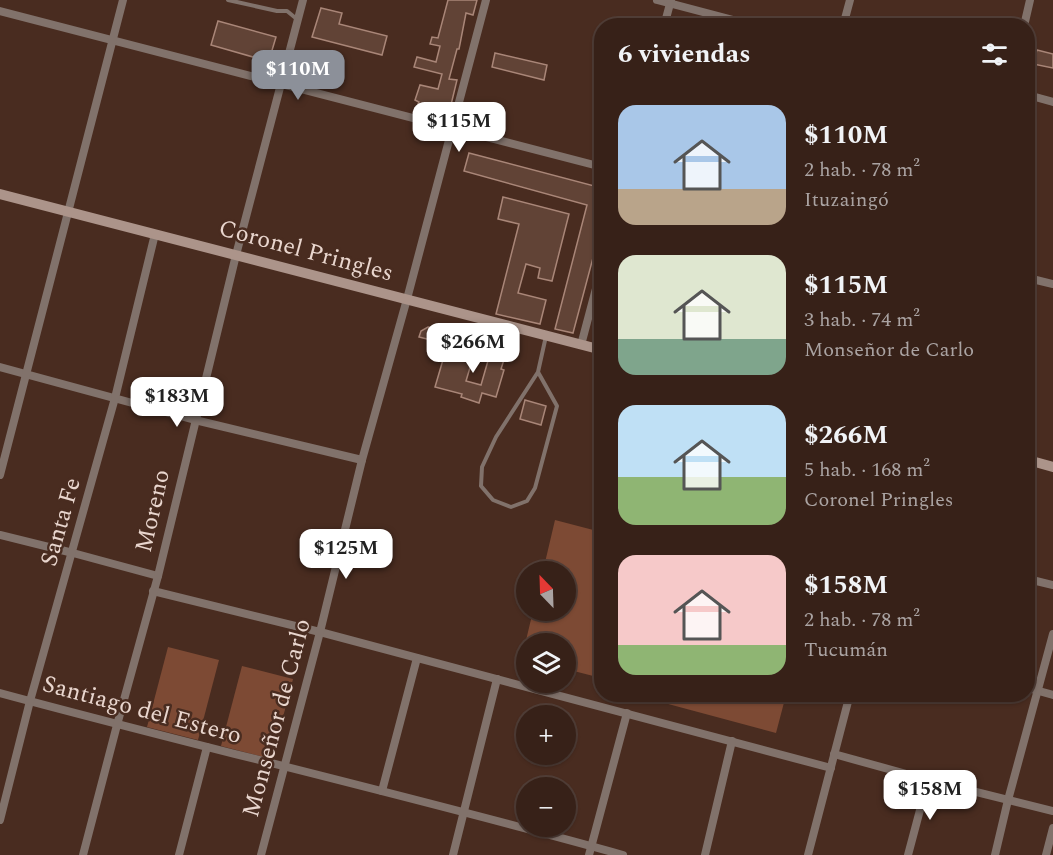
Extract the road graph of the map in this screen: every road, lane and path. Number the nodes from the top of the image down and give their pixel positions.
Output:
1 (123, 0) edge
2 (228, 0) edge
3 (303, 0) edge
4 (486, 0) edge
5 (657, 0) edge
6 (850, 0) edge
7 (1030, 0) edge
8 (670, 2) edge
9 (0, 11) edge
10 (666, 18) edge
11 (727, 18) edge
12 (845, 18) edge
13 (1026, 18) edge
14 (298, 20) junction
15 (112, 40) junction
16 (281, 84) junction
17 (1035, 97) edge
18 (1053, 102) edge
19 (452, 128) junction
20 (594, 165) edge
21 (0, 194) edge
22 (68, 211) junction
23 (155, 234) junction
24 (236, 255) junction
25 (1035, 280) edge
26 (1053, 284) edge
27 (594, 296) edge
28 (407, 299) junction
29 (546, 335) junction
30 (581, 345) junction
31 (594, 348) edge
32 (0, 367) edge
33 (538, 372) junction
34 (26, 374) junction
35 (115, 398) junction
36 (195, 420) junction
37 (3, 454) edge
38 (362, 460) junction
39 (1035, 462) edge
40 (1053, 467) edge
41 (0, 475) edge
42 (0, 535) edge
43 (73, 553) junction
44 (158, 576) junction
45 (1035, 581) edge
46 (1053, 585) edge
47 (153, 591) junction
48 (320, 632) junction
49 (1053, 633) edge
50 (417, 658) junction
51 (497, 679) junction
52 (1035, 689) edge
53 (1039, 690) junction
54 (0, 693) edge
55 (1053, 695) edge
56 (30, 701) junction
57 (848, 702) edge
58 (627, 713) junction
59 (117, 724) junction
60 (732, 741) junction
61 (207, 747) junction
62 (834, 754) junction
63 (284, 767) junction
64 (831, 768) junction
65 (928, 780) junction
66 (382, 791) junction
67 (1008, 800) junction
68 (1053, 811) edge
69 (464, 812) junction
70 (0, 820) edge
71 (1053, 828) edge
72 (591, 846) junction
73 (83, 855) edge
74 (178, 855) edge
75 (261, 855) edge
76 (453, 855) edge
77 (589, 855) edge
78 (623, 855) edge
79 (705, 855) edge
80 (808, 855) edge
81 (908, 855) edge
82 (995, 855) edge
83 (1047, 855) edge

1 - 15 street
2 - 14 lane
3 - 14 street, Moreno
4 - 19 street, Monseñor de Carlo
5 - 8 street
6 - 12 street
7 - 13 street
8 - 10 street
8 - 11 street
9 - 15 street
14 - 16 street, Moreno
15 - 16 street
15 - 22 street
16 - 19 street
16 - 24 street, Moreno
17 - 18 street
19 - 20 street
19 - 28 street, Monseñor de Carlo
21 - 22 main road, Coronel Pringles
22 - 23 main road, Coronel Pringles
22 - 34 street
23 - 24 main road, Coronel Pringles
23 - 35 street, Santa Fe
24 - 28 main road, Coronel Pringles
24 - 36 street, Moreno
25 - 26 street
27 - 30 street
28 - 29 main road, Coronel Pringles
28 - 38 street, Monseñor de Carlo
29 - 30 main road, Coronel Pringles
29 - 33 lane
30 - 31 main road, Coronel Pringles
32 - 34 street
33 - 33 lane
34 - 35 street
34 - 37 street
35 - 36 street
35 - 43 street, Santa Fe
36 - 38 street
36 - 44 street, Moreno
37 - 41 street
38 - 48 street, Monseñor de Carlo
39 - 40 main road
42 - 43 street
43 - 44 street
43 - 56 street, Santa Fe
44 - 47 street, Moreno
45 - 46 street
47 - 48 street
47 - 59 street, Moreno
48 - 50 street
48 - 63 street, Monseñor de Carlo
49 - 53 street
50 - 51 street
50 - 66 street
51 - 58 street
51 - 69 street
52 - 53 street
53 - 55 street
53 - 67 street
54 - 56 street, Santiago del Estero
56 - 59 street, Santiago del Estero
56 - 70 street, Santa Fe
57 - 62 street
58 - 60 street
58 - 72 street
59 - 61 street, Santiago del Estero
59 - 73 street, Moreno
60 - 64 street
60 - 79 street
61 - 63 street, Santiago del Estero
61 - 74 street
62 - 64 street
62 - 65 street
63 - 66 street, Santiago del Estero
63 - 75 street, Monseñor de Carlo
64 - 80 street
65 - 67 street
65 - 81 street
66 - 69 street, Santiago del Estero
67 - 68 street
67 - 82 street
69 - 72 street, Santiago del Estero
69 - 76 street
71 - 83 street
72 - 77 street
72 - 78 street, Santiago del Estero

